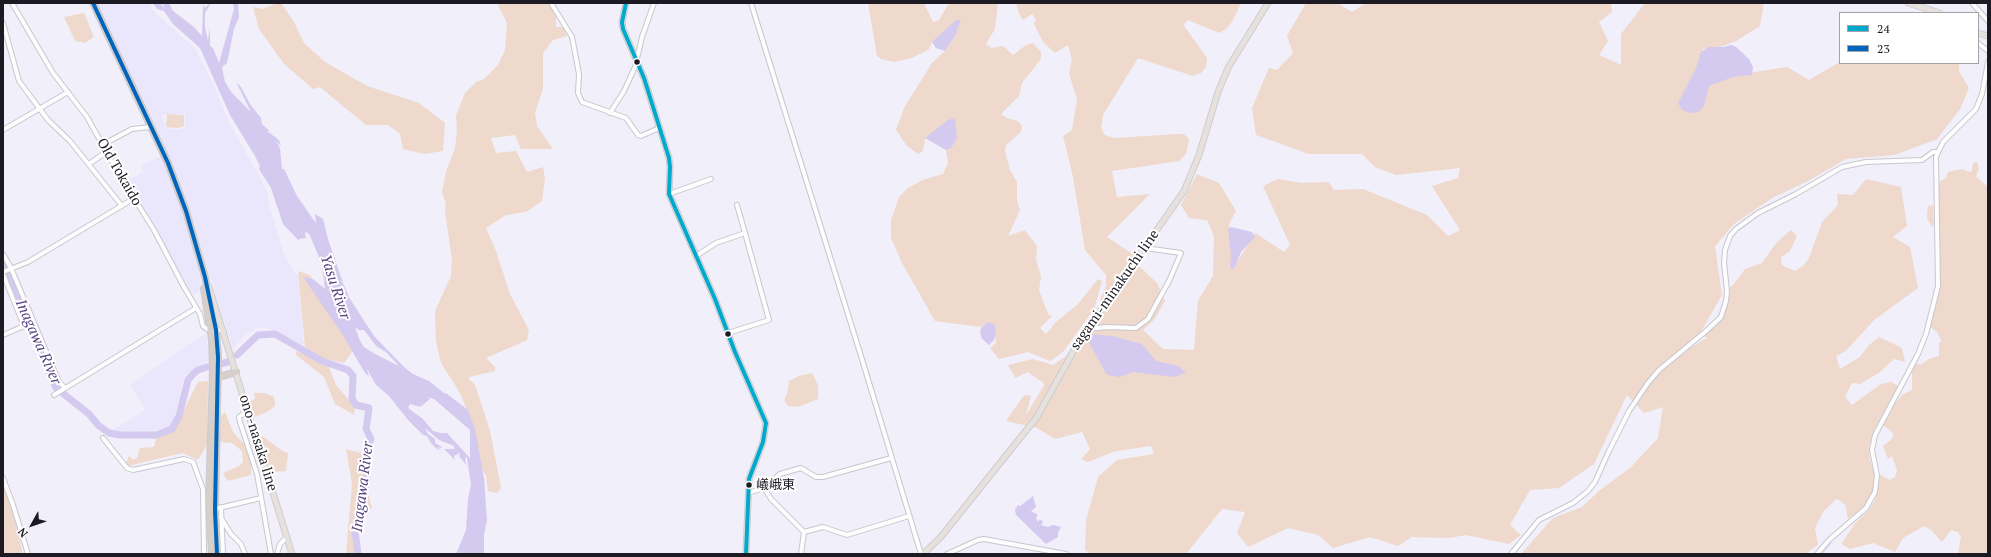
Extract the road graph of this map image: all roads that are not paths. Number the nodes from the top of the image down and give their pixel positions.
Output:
1 (12, 3) edge
2 (93, 3) edge
3 (550, 3) edge
4 (626, 3) edge
5 (654, 3) edge
6 (751, 3) edge
7 (1268, 3) edge
8 (1908, 3) edge
9 (1972, 3) edge
10 (1937, 12) edge
11 (1988, 21) edge
12 (3, 23) edge
13 (1979, 44) edge
14 (1988, 51) edge
15 (636, 61) junction
16 (1988, 62) edge
17 (68, 92) junction
18 (39, 108) junction
19 (610, 113) junction
20 (151, 127) junction
21 (659, 128) junction
22 (3, 130) edge
23 (102, 145) junction
24 (106, 152) junction
25 (1937, 152) junction
26 (90, 164) junction
27 (711, 179) dead end
28 (669, 194) junction
29 (133, 199) junction
30 (737, 205) dead end
31 (122, 206) junction
32 (745, 233) junction
33 (195, 239) junction
34 (1145, 248) junction
35 (3, 254) edge
36 (696, 256) junction
37 (10, 269) junction
38 (3, 272) edge
39 (205, 276) junction
40 (207, 307) junction
41 (196, 308) junction
42 (213, 316) junction
43 (210, 328) junction
44 (1087, 329) junction
45 (224, 332) junction
46 (728, 333) junction
47 (3, 335) edge
48 (216, 370) junction
49 (236, 372) junction
50 (219, 378) junction
51 (64, 389) junction
52 (55, 394) dead end
53 (248, 410) junction
54 (103, 438) dead end
55 (891, 458) junction
56 (3, 478) edge
57 (764, 488) junction
58 (748, 494) junction
59 (261, 498) junction
60 (909, 516) junction
61 (221, 518) junction
62 (804, 532) junction
63 (287, 537) junction
64 (28, 554) edge
65 (204, 554) edge
66 (212, 554) edge
67 (217, 554) edge
68 (223, 554) edge
69 (245, 554) edge
70 (271, 554) edge
71 (277, 554) edge
72 (292, 554) edge
73 (746, 554) edge
74 (802, 554) edge
75 (922, 554) edge
76 (947, 554) edge
77 (1066, 554) edge
78 (1511, 554) edge
79 (1817, 554) edge

1 - 17 street, Old Tokaido
2 - 20 highway
3 - 19 street
4 - 15 main road
5 - 15 street
6 - 55 street
7 - 34 main road, sagami-minakuchi line
8 - 10 main road
9 - 11 street
12 - 18 street
13 - 14 street
15 - 19 street
15 - 21 main road
16 - 25 street
17 - 18 street
17 - 23 street, Old Tokaido
18 - 22 street
18 - 26 street
19 - 21 street
20 - 23 street
20 - 33 highway
21 - 28 main road
23 - 24 street, Old Tokaido
24 - 26 street
24 - 29 street, Old Tokaido
25 - 78 street
25 - 79 street
26 - 31 street
27 - 28 street
28 - 36 main road
29 - 31 street
29 - 41 street, Old Tokaido
30 - 32 street
31 - 37 street
32 - 36 street
32 - 46 street
33 - 39 highway
33 - 40 highway
34 - 44 main road, sagami-minakuchi line
34 - 44 street
35 - 37 street
36 - 46 main road
37 - 38 street
37 - 51 street
38 - 47 street
39 - 42 highway
39 - 45 main road, ono-nasaka line
40 - 42 main road
40 - 43 highway
41 - 43 street, Old Tokaido
41 - 51 street
42 - 43 highway
42 - 45 main road
43 - 45 street
43 - 48 highway
44 - 75 main road, sagami-minakuchi line
45 - 49 main road, ono-nasaka line
46 - 58 main road
48 - 50 highway
48 - 66 highway
49 - 50 highway
49 - 53 main road, ono-nasaka line
50 - 67 highway
51 - 52 street
53 - 59 street
53 - 63 main road, ono-nasaka line
54 - 65 street
55 - 57 street
55 - 60 street
56 - 64 street
57 - 58 street
57 - 62 street
58 - 73 main road
59 - 61 street
59 - 70 street
60 - 62 street
60 - 75 street
61 - 68 street
61 - 69 street
62 - 74 street
63 - 71 street
63 - 72 main road, ono-nasaka line
76 - 77 street

